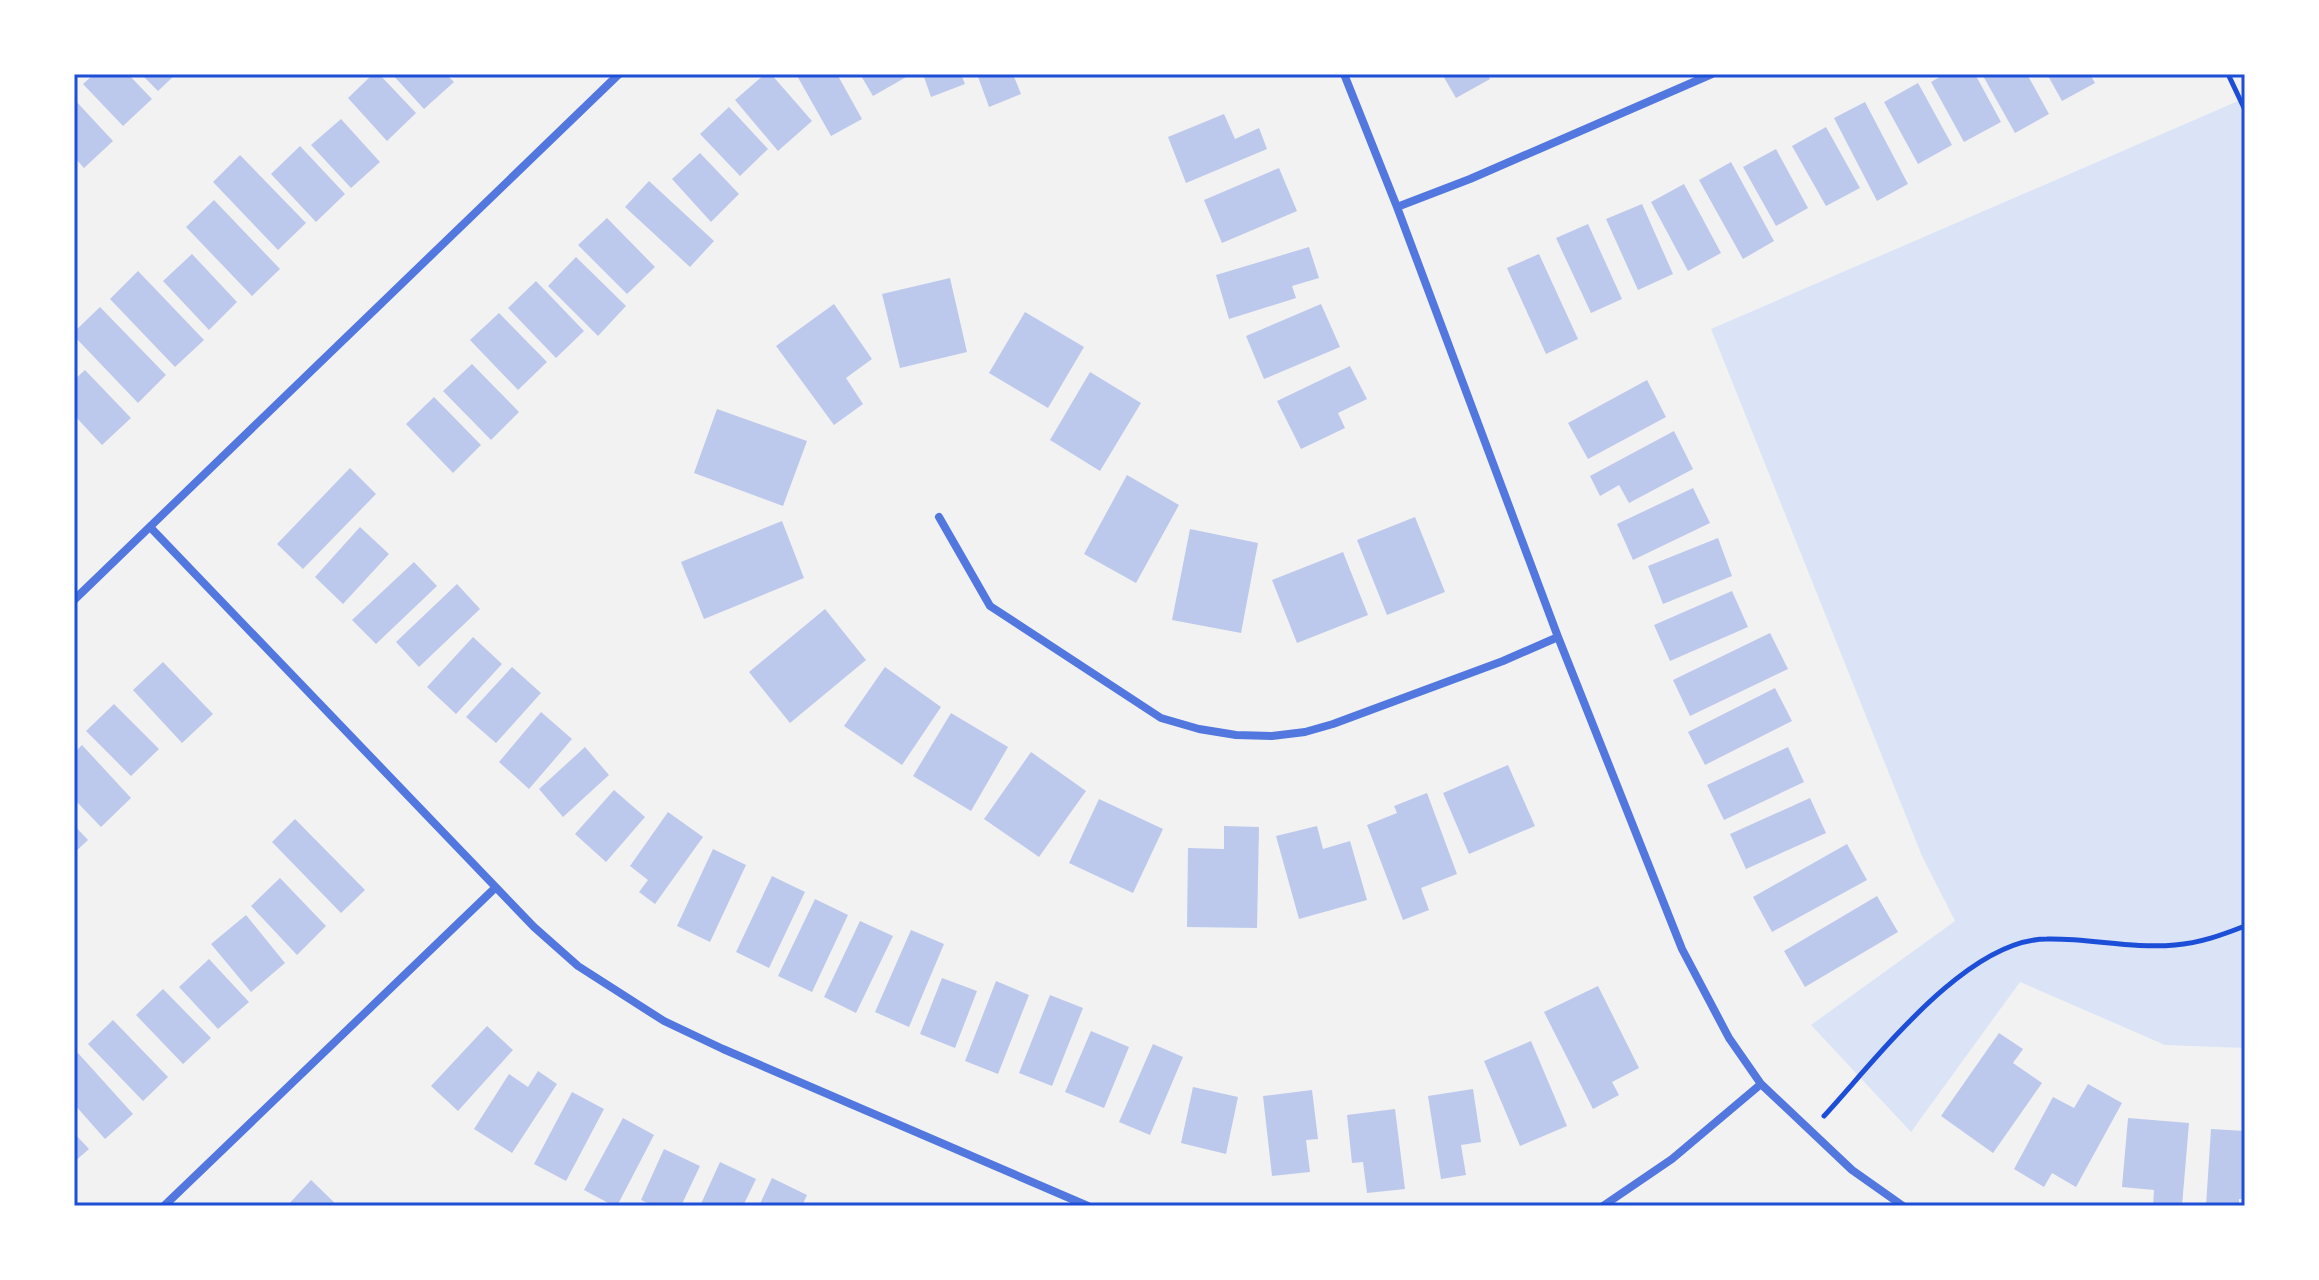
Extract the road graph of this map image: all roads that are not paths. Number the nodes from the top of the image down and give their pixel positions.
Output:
1 (619, 74) edge
2 (1344, 74) edge
3 (1712, 74) edge
4 (1397, 207) junction
5 (939, 517) dead end
6 (150, 527) junction
7 (74, 600) edge
8 (1558, 637) junction
9 (495, 888) junction
10 (1761, 1084) junction
11 (164, 1206) edge
12 (1088, 1206) edge
13 (1603, 1206) edge
14 (1903, 1206) edge

1 - 6 street
2 - 4 street
3 - 4 street
4 - 8 street
5 - 8 street
6 - 7 street
6 - 9 street
8 - 10 street
9 - 11 street
9 - 12 street
10 - 13 street
10 - 14 street

